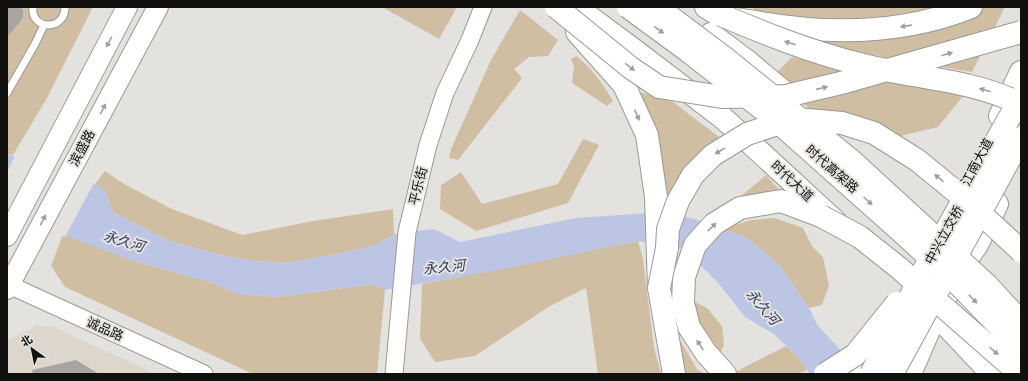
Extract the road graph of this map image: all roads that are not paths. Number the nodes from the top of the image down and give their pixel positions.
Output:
1 (33, 7) edge
2 (65, 7) edge
3 (127, 7) edge
4 (158, 7) edge
5 (483, 7) edge
6 (555, 7) edge
7 (576, 7) edge
8 (628, 7) edge
9 (657, 7) edge
10 (674, 7) edge
11 (971, 7) edge
12 (714, 11) edge
13 (44, 25) junction
14 (1021, 32) edge
15 (1021, 72) edge
16 (7, 93) edge
17 (1021, 97) edge
18 (1021, 104) edge
19 (1021, 138) edge
20 (985, 148) junction
21 (1017, 164) edge
22 (939, 230) junction
23 (7, 236) edge
24 (1021, 251) edge
25 (967, 259) junction
26 (924, 270) junction
27 (8, 286) edge
28 (659, 288) junction
29 (911, 290) junction
30 (1021, 311) edge
31 (936, 314) junction
32 (1021, 322) edge
33 (1021, 349) edge
34 (862, 372) edge
35 (204, 374) edge
36 (394, 374) edge
37 (674, 374) edge
38 (725, 374) edge
39 (825, 374) edge
40 (892, 374) edge
41 (910, 374) edge
42 (992, 374) edge
43 (1020, 374) edge

1 - 13 lane
2 - 13 lane
3 -> 23 main road, 滨盛路
27 -> 4 main road, 滨盛路
5 - 36 street, 平乐街
6 -> 14 main road, bridge
6 -> 28 main road, bridge
7 - 29 main road, 时代大道
8 -> 33 main road, 时代高架路, bridge
9 - 32 main road, 时代高架路, bridge
10 - 22 main road
11 -> 12 main road, bridge
18 -> 12 main road, bridge
13 - 16 lane
15 - 20 main road, 江南大道
17 - 26 main road, 中兴立交桥, bridge
19 - 40 main road, 中兴立交桥, bridge
20 - 21 main road
20 - 22 main road, 江南大道
21 - 25 main road
22 - 25 main road
22 - 29 main road, 江南大道
24 -> 28 main road, bridge
25 - 30 main road
25 - 31 main road
26 - 34 main road, 中兴立交桥, bridge
26 - 39 main road, bridge
27 - 35 street, 诚品路
28 - 37 main road
29 - 31 main road, 时代大道
29 - 34 main road, 江南大道
31 - 41 main road
31 - 42 main road, 时代大道
38 -> 43 main road, bridge

